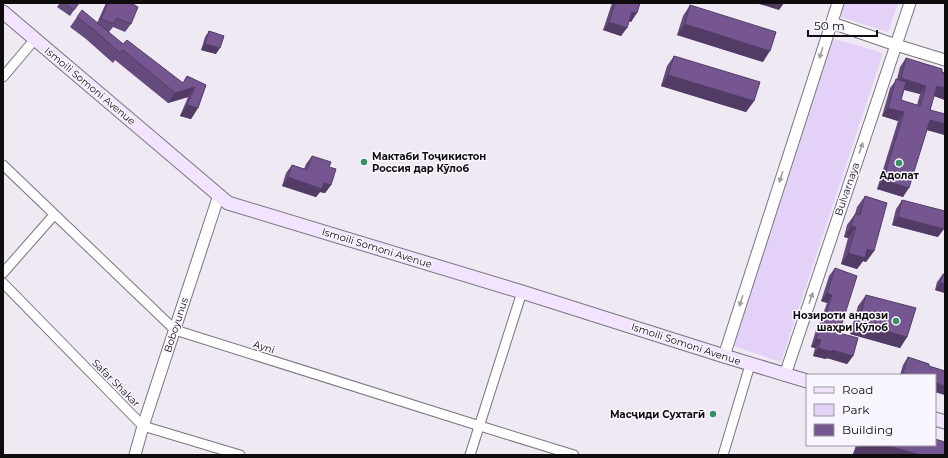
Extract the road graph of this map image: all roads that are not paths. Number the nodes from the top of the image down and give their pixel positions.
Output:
1 (838, 3) edge
2 (910, 3) edge
3 (3, 12) edge
4 (832, 23) junction
5 (35, 39) junction
6 (896, 45) junction
7 (945, 60) edge
8 (3, 77) edge
9 (3, 165) edge
10 (219, 196) junction
11 (54, 215) junction
12 (3, 273) edge
13 (3, 284) edge
14 (522, 292) junction
15 (175, 330) junction
16 (724, 356) junction
17 (750, 364) junction
18 (785, 375) junction
19 (806, 381) edge
20 (143, 426) junction
21 (480, 426) junction
22 (135, 455) edge
23 (240, 455) edge
24 (470, 455) edge
25 (574, 455) edge
26 (723, 455) edge

1 - 4 street
2 - 6 street, Bulvarnaya
3 - 5 main road, Ismoili Somoni Avenue
4 - 6 street
4 -> 16 street
5 - 8 street
5 - 10 main road, Ismoili Somoni Avenue
6 - 7 street
18 -> 6 street, Bulvarnaya
9 - 11 street, Ayni
10 - 14 main road, Ismoili Somoni Avenue
10 - 15 street, Boboyunus
11 - 12 street
11 - 15 street, Ayni
13 - 20 street, Safar Shakar
14 - 16 main road, Ismoili Somoni Avenue
14 - 21 street
15 - 20 street, Boboyunus
15 - 21 street, Ayni
16 - 17 main road, Ismoili Somoni Avenue
17 - 18 main road, Ismoili Somoni Avenue
17 - 26 street
18 - 19 main road, Ismoili Somoni Avenue
20 - 22 street, Boboyunus
20 - 23 street, Safar Shakar
21 - 24 street
21 - 25 street, Ayni

